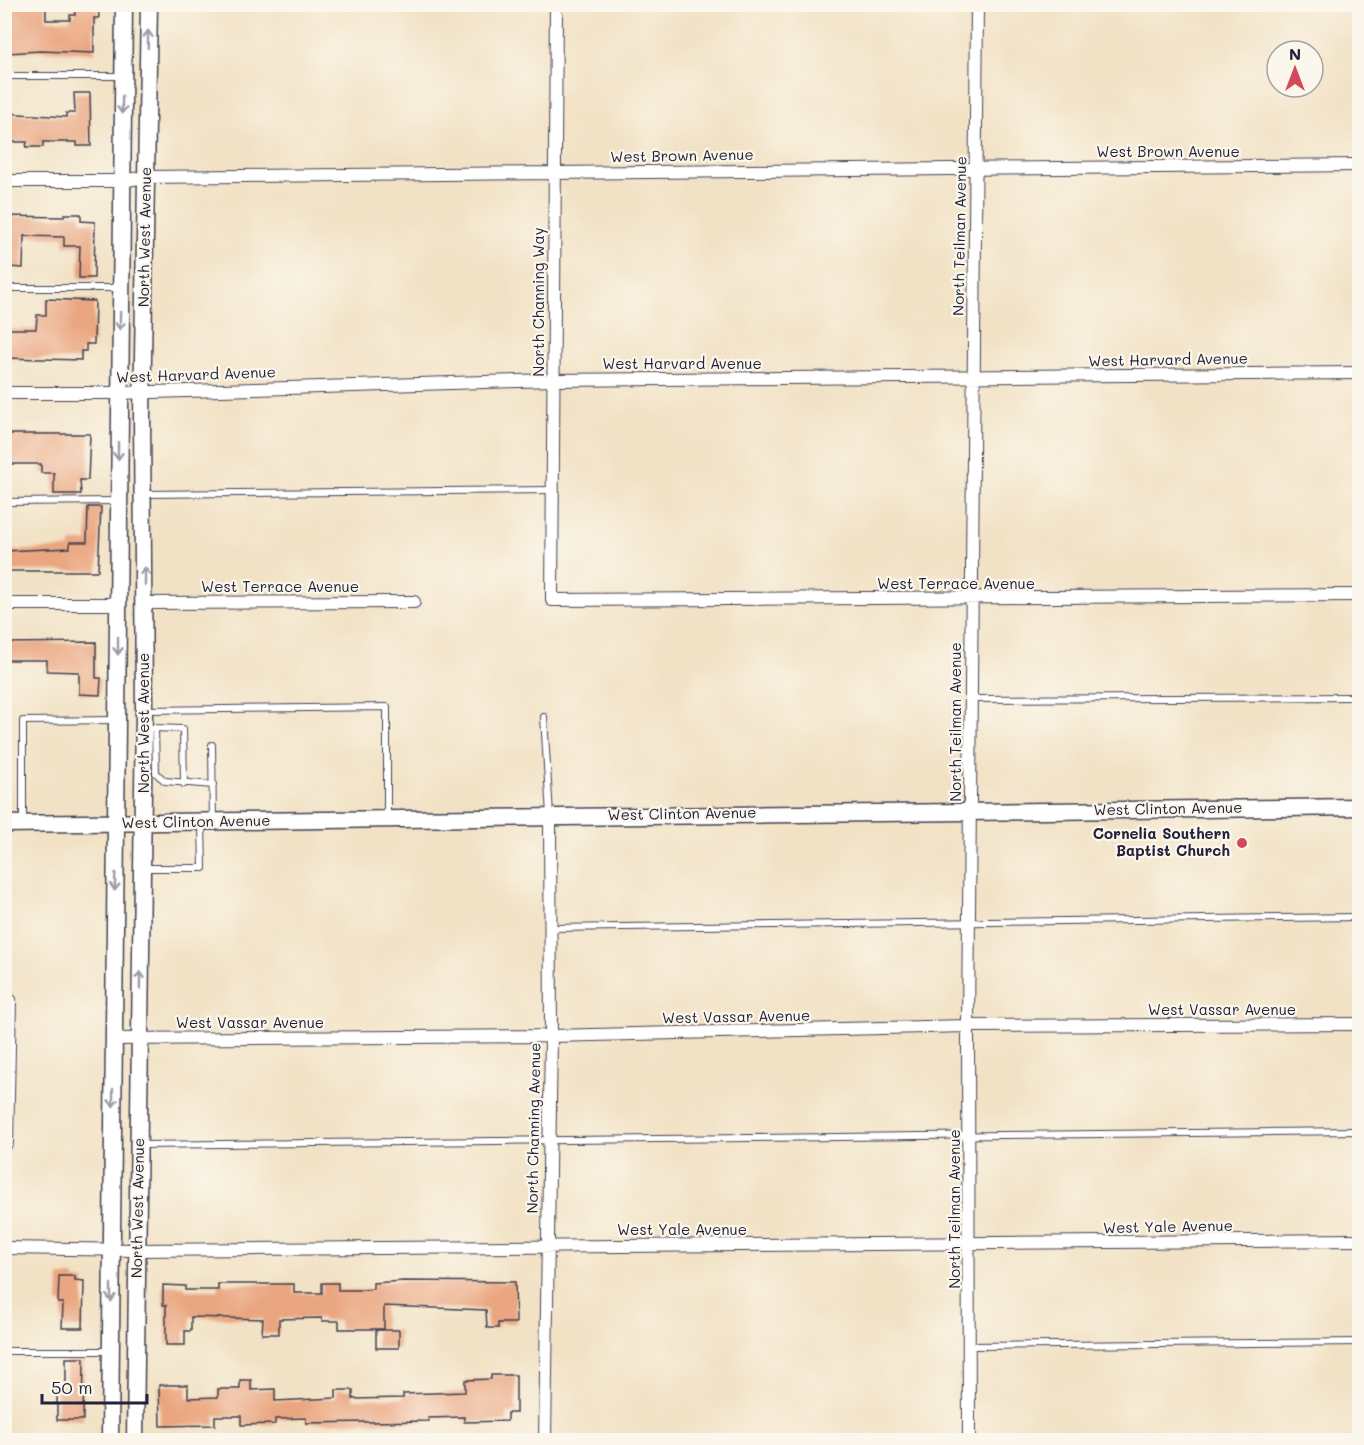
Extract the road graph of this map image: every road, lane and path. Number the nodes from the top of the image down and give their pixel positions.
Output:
1 (124, 4) edge
2 (148, 4) edge
3 (556, 4) edge
4 (977, 4) edge
5 (4, 76) edge
6 (123, 76) junction
7 (1359, 165) edge
8 (976, 168) junction
9 (555, 172) junction
10 (146, 177) junction
11 (4, 181) edge
12 (121, 181) junction
13 (4, 288) edge
14 (121, 288) junction
15 (1359, 373) edge
16 (974, 376) junction
17 (553, 380) junction
18 (143, 391) junction
19 (4, 393) edge
20 (119, 393) junction
21 (553, 490) junction
22 (144, 494) junction
23 (118, 501) junction
24 (4, 502) edge
25 (1359, 595) edge
26 (972, 599) junction
27 (552, 600) joint
28 (414, 602) dead end
29 (145, 603) junction
30 (4, 604) edge
31 (118, 604) junction
32 (1359, 697) edge
33 (972, 699) junction
34 (144, 710) junction
35 (544, 717) dead end
36 (118, 720) junction
37 (150, 728) junction
38 (212, 745) dead end
39 (184, 784) junction
40 (213, 785) junction
41 (1359, 807) edge
42 (971, 811) junction
43 (550, 815) junction
44 (387, 818) junction
45 (207, 822) junction
46 (4, 824) edge
47 (23, 824) junction
48 (118, 824) junction
49 (143, 824) junction
50 (142, 868) junction
51 (1359, 916) edge
52 (970, 923) junction
53 (550, 928) junction
54 (4, 991) edge
55 (1359, 1024) edge
56 (968, 1026) junction
57 (551, 1036) junction
58 (113, 1039) junction
59 (138, 1039) junction
60 (1359, 1131) edge
61 (970, 1135) junction
62 (549, 1140) junction
63 (139, 1145) junction
64 (4, 1152) edge
65 (1359, 1240) edge
66 (970, 1244) junction
67 (547, 1246) junction
68 (4, 1248) edge
69 (111, 1249) junction
70 (137, 1250) junction
71 (1359, 1342) edge
72 (970, 1346) junction
73 (4, 1351) edge
74 (111, 1352) junction
75 (110, 1440) edge
76 (135, 1440) edge
77 (545, 1440) edge
78 (969, 1440) edge

1 - 6 main road, North West Avenue
10 -> 2 main road, North West Avenue
3 - 9 street, North Channing Way
4 - 8 street, North Teilman Avenue
5 - 6 lane
6 -> 12 main road, North West Avenue
7 - 8 street, West Brown Avenue
8 - 9 street, West Brown Avenue
8 - 16 street, North Teilman Avenue
9 - 10 street, West Brown Avenue
9 - 17 street, North Channing Way
10 - 12 street, West Brown Avenue
10 - 18 main road, North West Avenue
11 - 12 street, West Brown Avenue
12 - 14 main road, North West Avenue
13 - 14 lane
14 -> 20 main road, North West Avenue
15 - 16 street, West Harvard Avenue
16 - 17 street, West Harvard Avenue
16 - 26 street, North Teilman Avenue
17 - 18 street, West Harvard Avenue
17 - 21 street, North Channing Way
18 - 20 street, West Harvard Avenue
18 - 22 main road, North West Avenue
19 - 20 street, West Harvard Avenue
20 -> 23 main road, North West Avenue
21 - 22 lane
21 - 27 street, North Channing Way
29 -> 22 main road, North West Avenue
23 - 24 lane
23 - 31 main road, North West Avenue
25 - 26 street, West Terrace Avenue
26 - 27 street, West Terrace Avenue
26 - 33 street, North Teilman Avenue
28 - 29 street, West Terrace Avenue
29 - 34 main road, North West Avenue
30 - 31 street
31 -> 36 main road, North West Avenue
32 - 33 lane
33 - 42 street, North Teilman Avenue
34 - 37 main road, North West Avenue
34 - 44 lane
35 - 43 lane
36 - 47 lane
36 - 48 main road, North West Avenue
37 - 39 lane
37 - 39 lane
37 - 49 main road, North West Avenue
38 - 40 lane
39 - 40 lane
40 - 45 lane
41 - 42 main road, West Clinton Avenue
42 - 43 main road, West Clinton Avenue
42 - 52 street, North Teilman Avenue
43 - 44 main road, West Clinton Avenue
43 - 53 street, North Channing Avenue
44 - 45 main road, West Clinton Avenue
45 - 49 main road, West Clinton Avenue
45 - 50 lane
46 - 47 main road, West Clinton Avenue
47 - 48 main road, West Clinton Avenue
48 - 49 main road, West Clinton Avenue
48 -> 58 main road, North West Avenue
49 - 50 main road, North West Avenue
59 -> 50 main road, North West Avenue
51 - 52 lane
52 - 53 lane
52 - 56 street, North Teilman Avenue
53 - 57 street, North Channing Avenue
54 - 64 lane
55 - 56 street, West Vassar Avenue
56 - 57 street, West Vassar Avenue
56 - 61 street, North Teilman Avenue
57 - 59 street, West Vassar Avenue
57 - 62 street, North Channing Avenue
58 - 59 street, West Vassar Avenue
58 -> 69 main road, North West Avenue
59 - 63 main road, North West Avenue
60 - 61 lane
61 - 62 lane
61 - 66 street, North Teilman Avenue
62 - 63 lane
62 - 67 street, North Channing Avenue
63 - 70 main road, North West Avenue
65 - 66 street, West Yale Avenue
66 - 67 street, West Yale Avenue
66 - 72 street, North Teilman Avenue
67 - 70 street, West Yale Avenue
67 - 77 street, North Channing Avenue
68 - 69 street, West Yale Avenue
69 - 70 street, West Yale Avenue
69 -> 74 main road, North West Avenue
70 - 76 main road, North West Avenue
71 - 72 lane
72 - 78 street, North Teilman Avenue
73 - 74 lane
74 - 75 main road, North West Avenue

